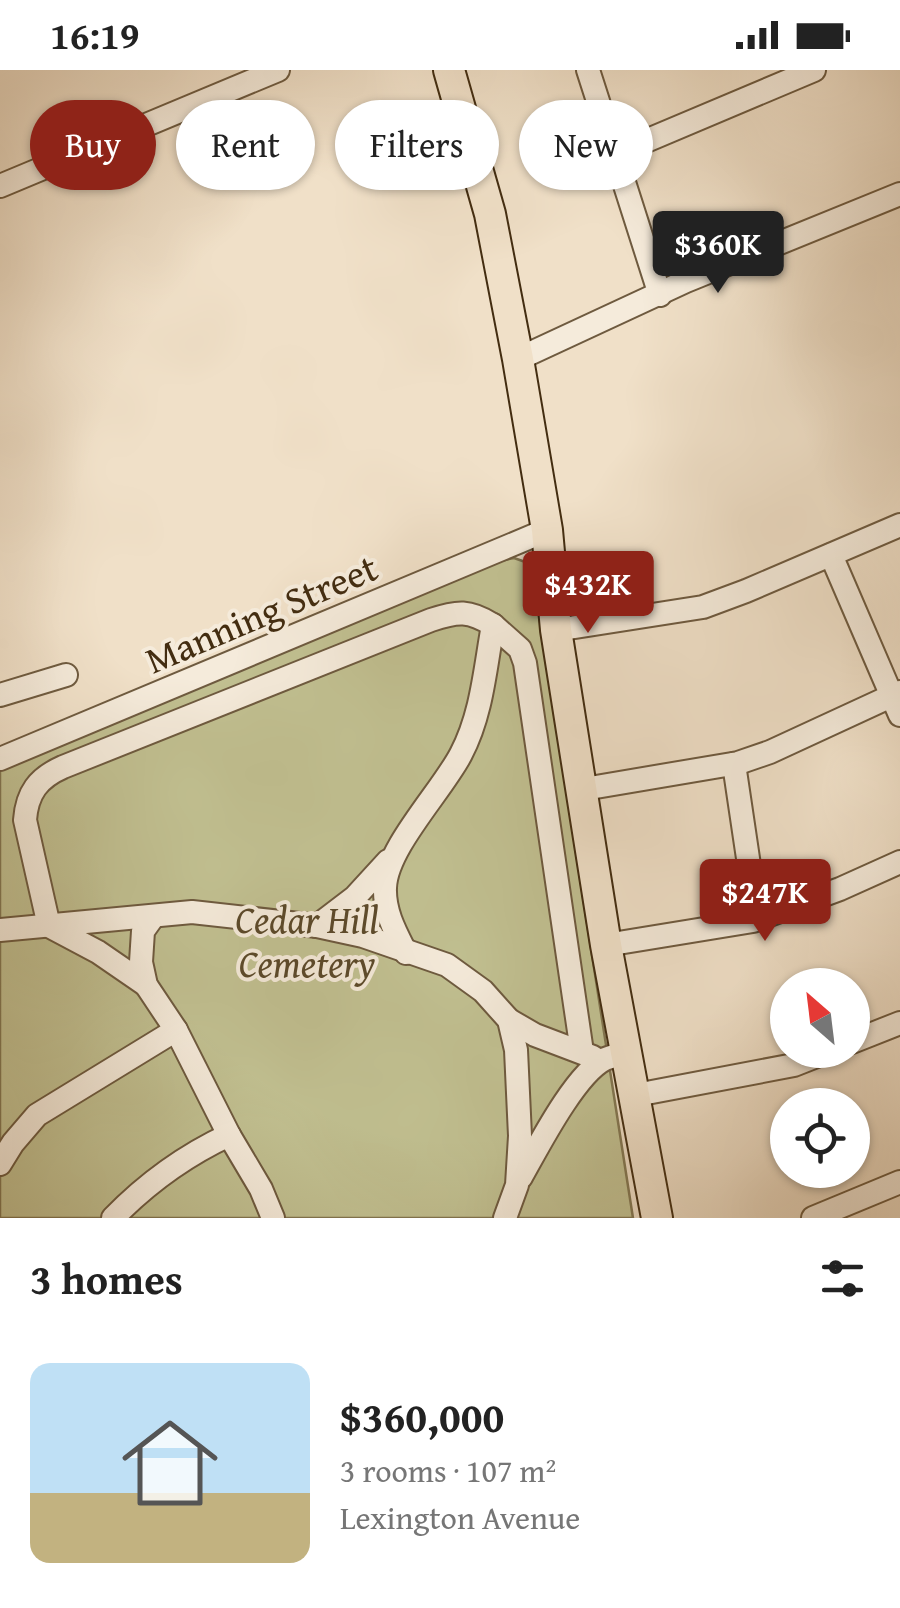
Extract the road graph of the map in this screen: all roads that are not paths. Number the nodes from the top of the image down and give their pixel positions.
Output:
1 (278, 70) edge
2 (449, 70) edge
3 (588, 70) edge
4 (814, 70) edge
5 (598, 100) edge
6 (653, 138) edge
7 (0, 186) edge
8 (627, 190) edge
9 (900, 194) edge
10 (660, 295) junction
11 (518, 359) junction
12 (900, 525) edge
13 (547, 530) junction
14 (831, 555) junction
15 (493, 626) junction
16 (556, 630) junction
17 (66, 675) dead end
18 (0, 694) edge
19 (897, 701) edge
20 (0, 759) edge
21 (734, 764) junction
22 (584, 789) junction
23 (392, 857) junction
24 (900, 862) edge
25 (153, 917) junction
26 (757, 920) junction
27 (49, 926) junction
28 (317, 926) junction
29 (0, 930) edge
30 (606, 945) junction
31 (406, 954) junction
32 (146, 985) junction
33 (509, 1020) junction
34 (900, 1023) edge
35 (176, 1030) junction
36 (870, 1035) edge
37 (604, 1055) junction
38 (778, 1068) edge
39 (636, 1095) junction
40 (229, 1136) junction
41 (0, 1164) edge
42 (900, 1182) edge
43 (517, 1185) junction
44 (113, 1218) edge
45 (274, 1218) edge
46 (505, 1218) edge
47 (656, 1218) edge
48 (812, 1218) edge

1 - 7 street
2 - 11 main road
3 - 5 street
4 - 6 street
8 - 10 street
9 - 10 street
10 - 11 street
11 - 13 main road
12 - 14 street
13 - 16 main road
13 - 20 street, Manning Street
14 - 16 street
14 - 19 street
15 - 23 street
15 - 27 street
15 - 37 street
16 - 22 main road
17 - 18 street
19 - 21 street
21 - 22 street
21 - 26 street
22 - 30 main road
23 - 28 street
23 - 31 street
24 - 26 street
25 - 27 street
25 - 28 street
25 - 32 street
26 - 30 street
27 - 29 street
27 - 32 street
28 - 31 street
30 - 37 main road
31 - 33 street
32 - 35 street
33 - 37 street
33 - 43 street
34 - 36 street
35 - 40 street
35 - 41 street
37 - 39 main road
37 - 43 street
38 - 39 street
39 - 47 main road
40 - 44 street
40 - 45 street
42 - 48 street
43 - 46 street

